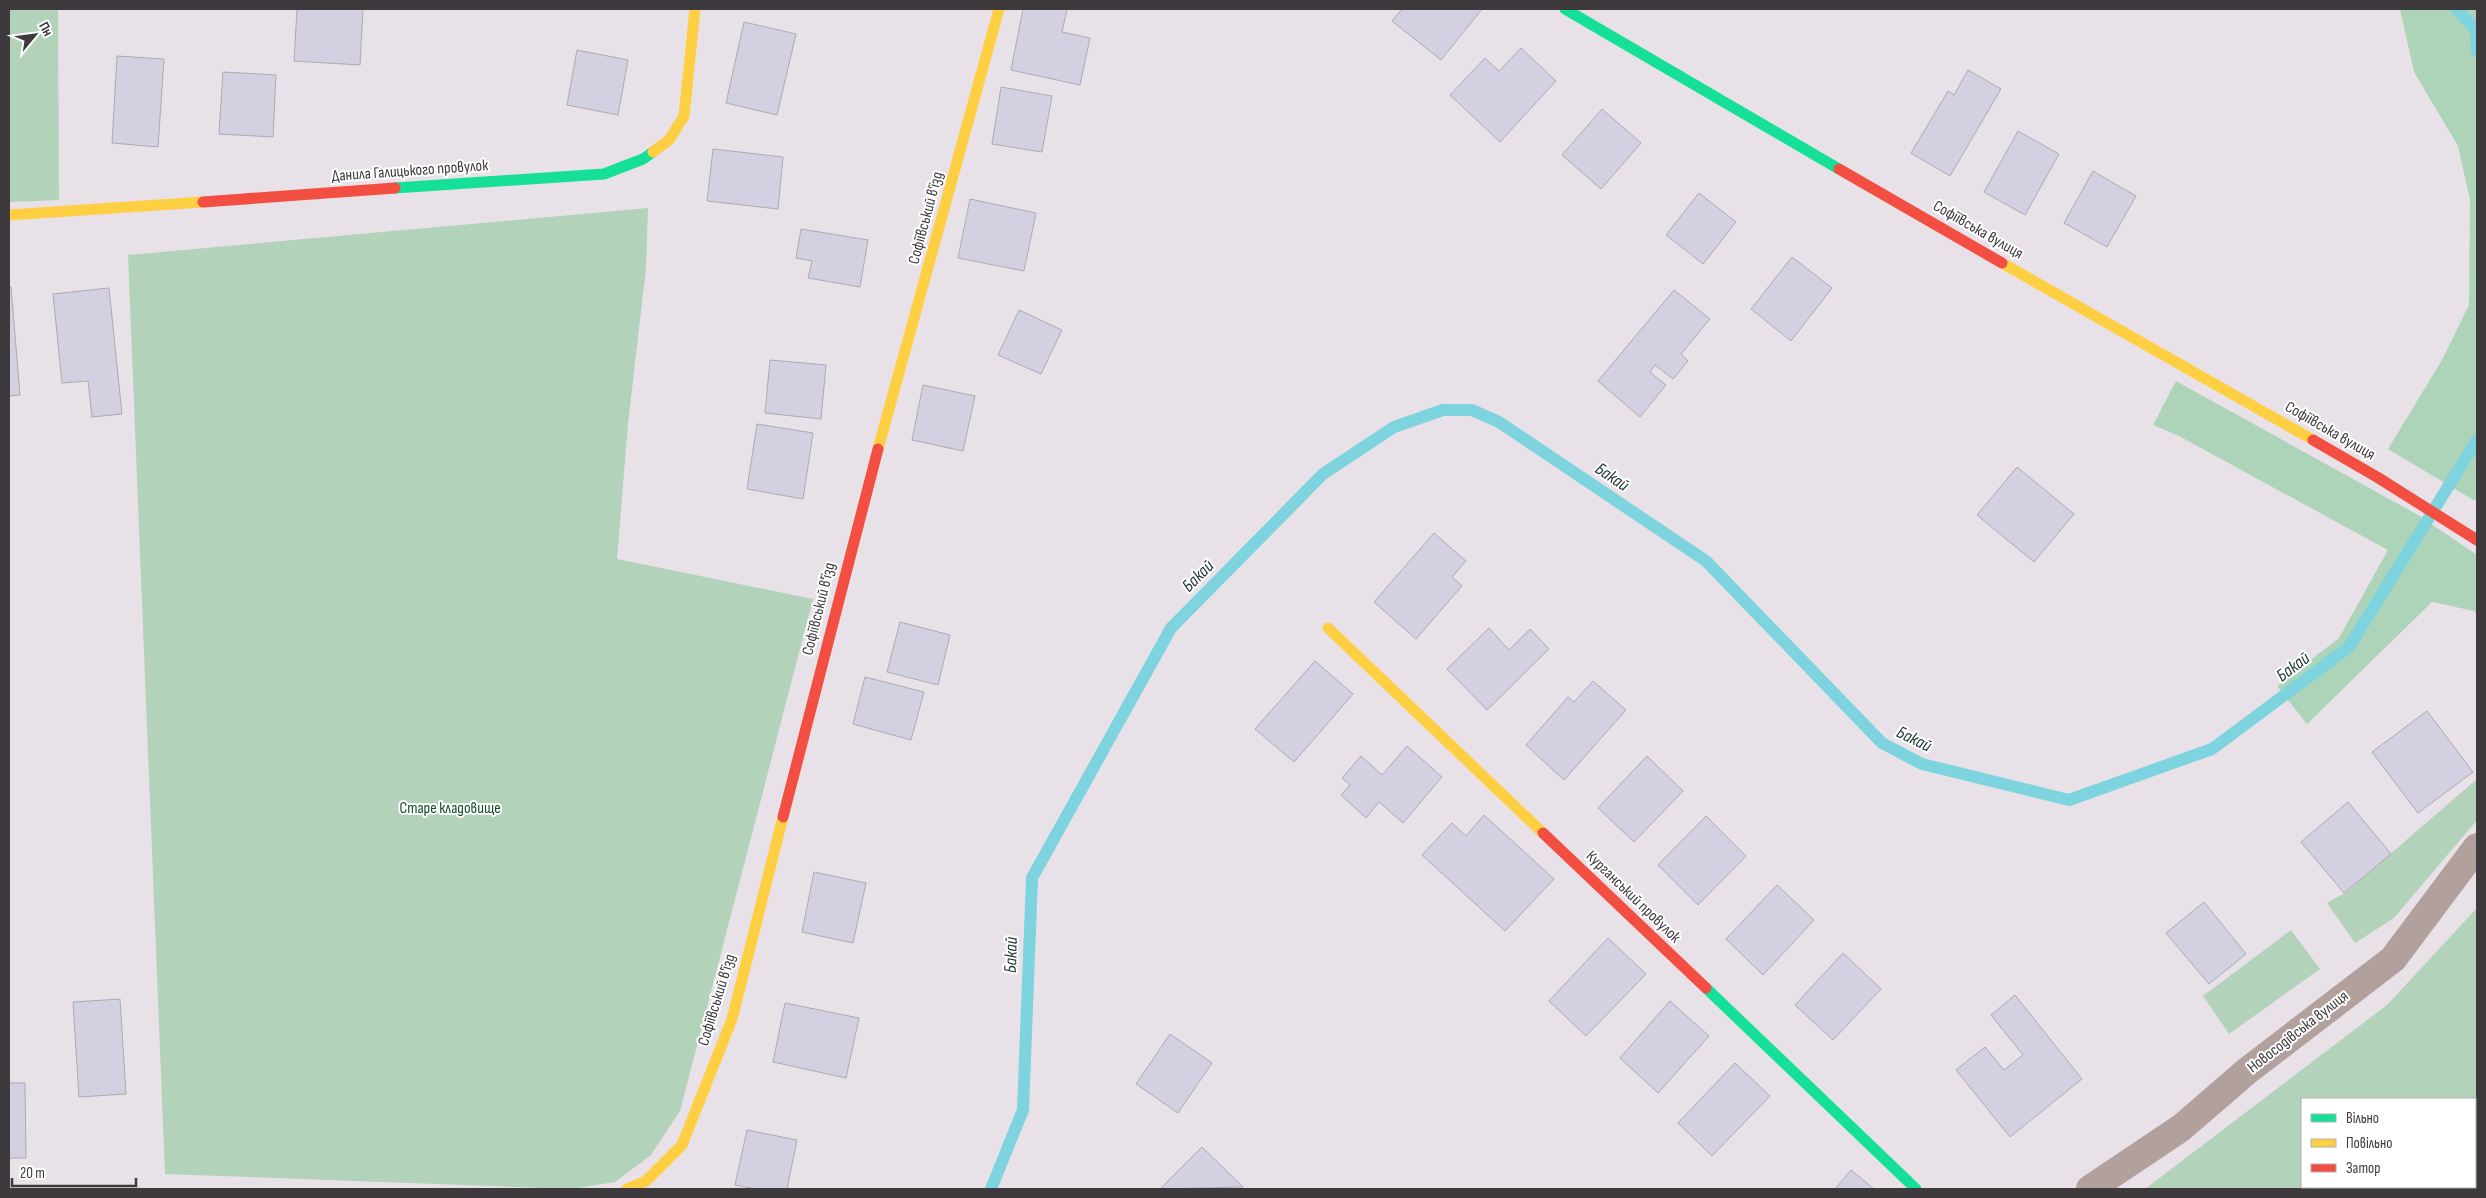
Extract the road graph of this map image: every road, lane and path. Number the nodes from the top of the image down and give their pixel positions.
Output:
1 (695, 9) edge
2 (999, 9) edge
3 (1565, 9) edge
4 (9, 215) edge
5 (2477, 540) edge
6 (1328, 628) dead end
7 (2477, 847) edge
8 (627, 1189) edge
9 (1916, 1189) edge
10 (2090, 1189) edge

1 - 4 street, Данила Галицького провулок
2 - 8 street, Софіївський в'їзд
3 - 5 street, Софіївська вулиця
6 - 9 street, Курганський провулок
7 - 10 street, Новосодівська вулиця

